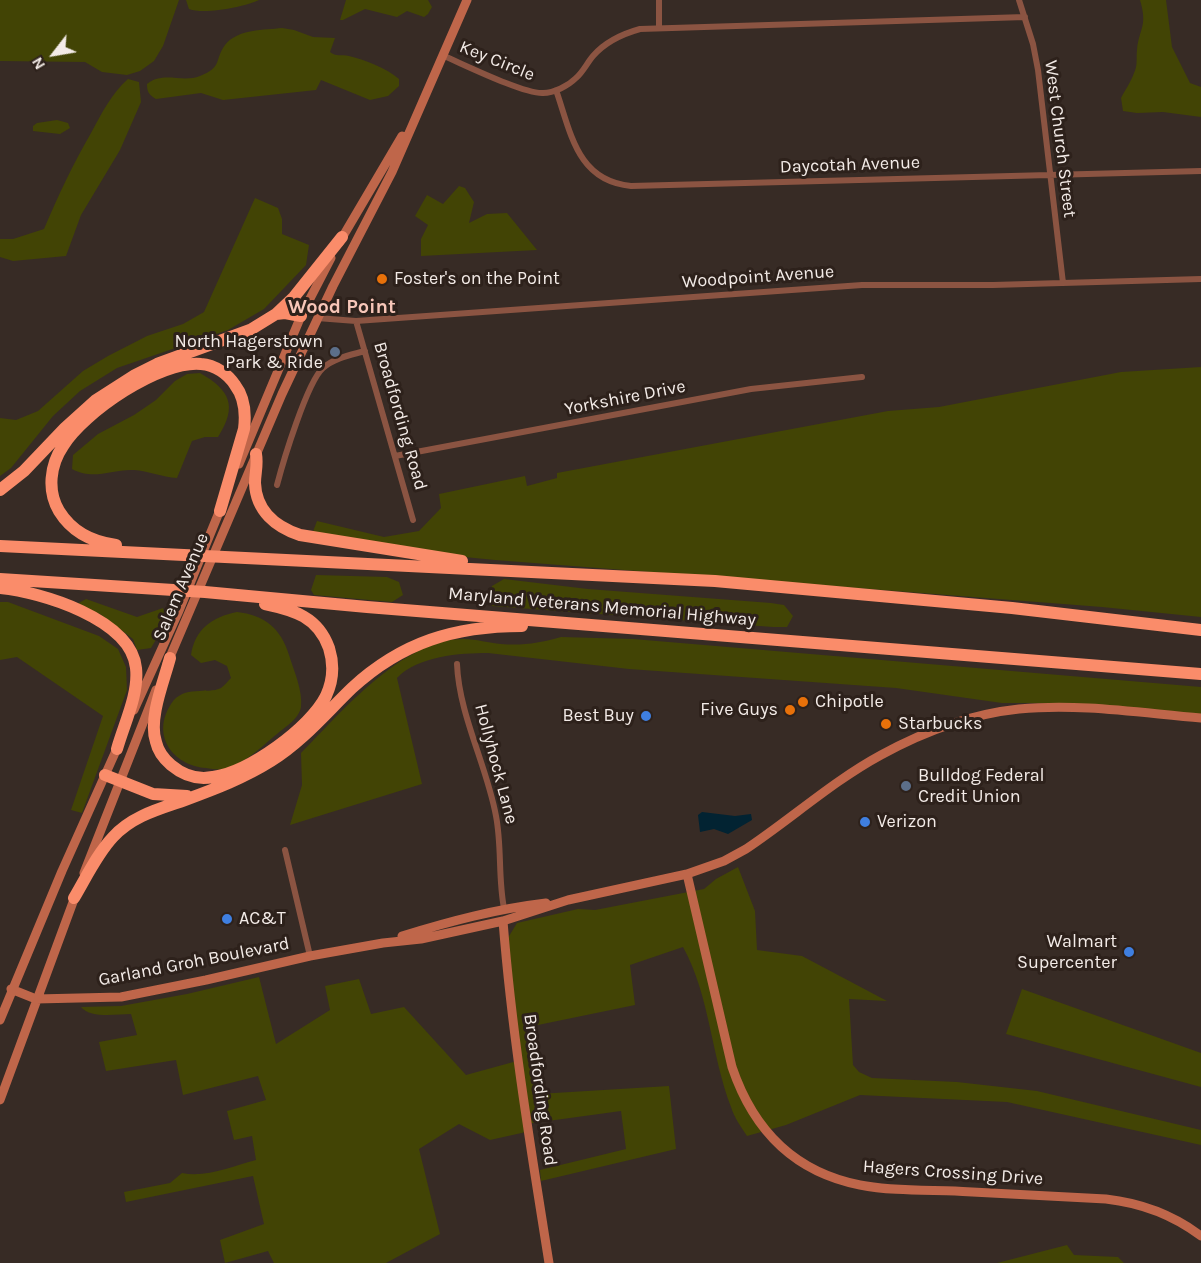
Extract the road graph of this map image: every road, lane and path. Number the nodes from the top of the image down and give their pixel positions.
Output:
1 (467, 0) edge
2 (659, 0) edge
3 (1019, 0) edge
4 (1025, 18) junction
5 (659, 28) junction
6 (444, 56) junction
7 (556, 90) junction
8 (424, 101) junction
9 (1201, 171) edge
10 (1049, 175) junction
11 (342, 237) junction
12 (1201, 279) edge
13 (1063, 283) junction
14 (276, 314) junction
15 (301, 316) junction
16 (317, 318) junction
17 (356, 321) junction
18 (366, 351) junction
19 (862, 377) dead end
20 (256, 454) junction
21 (395, 456) junction
22 (277, 485) dead end
23 (0, 490) edge
24 (220, 511) junction
25 (413, 520) dead end
26 (0, 546) edge
27 (188, 554) junction
28 (531, 572) junction
29 (0, 579) edge
30 (0, 588) edge
31 (205, 592) junction
32 (1130, 621) junction
33 (1201, 624) edge
34 (627, 627) junction
35 (1201, 630) edge
36 (170, 658) junction
37 (458, 664) dead end
38 (1201, 674) edge
39 (1201, 718) edge
40 (117, 749) junction
41 (105, 776) junction
42 (119, 782) junction
43 (197, 796) junction
44 (285, 850) dead end
45 (687, 874) junction
46 (74, 898) junction
47 (568, 900) junction
48 (540, 904) junction
49 (504, 908) junction
50 (503, 921) junction
51 (448, 922) junction
52 (383, 943) junction
53 (310, 956) junction
54 (11, 989) junction
55 (36, 999) junction
56 (0, 1020) edge
57 (0, 1100) edge
58 (1201, 1236) edge
59 (549, 1263) edge

1 - 6 street, Salem Avenue
2 - 5 street
3 - 4 street, West Church Street
4 - 5 street, Key Circle
4 - 10 street, West Church Street
5 - 7 street, Key Circle
6 - 7 street, Key Circle
6 - 8 street, Salem Avenue
7 - 10 street, Daycotah Avenue
8 - 11 street, Salem Avenue
8 - 16 street, Salem Avenue
9 - 10 street, Daycotah Avenue
10 - 13 street, West Church Street
11 - 14 highway
11 - 15 street, Salem Avenue
12 - 13 street, Woodpoint Avenue
13 - 17 street, Woodpoint Avenue
14 - 15 highway
14 - 23 highway
15 - 16 street
15 - 24 street, Salem Avenue
16 - 17 street, Woodpoint Avenue
16 - 20 street, Salem Avenue
17 - 18 street, Broadfording Road
18 - 21 street, Broadfording Road
18 - 22 street
19 - 21 street, Yorkshire Drive
20 - 28 highway
20 - 36 street, Salem Avenue
21 - 25 street, Broadfording Road
24 - 27 highway
24 - 40 street, Salem Avenue
26 - 27 highway, Maryland Veterans Memorial Highway
27 - 28 highway, Maryland Veterans Memorial Highway
28 - 32 highway, Maryland Veterans Memorial Highway
29 - 31 highway, Maryland Veterans Memorial Highway
30 - 40 highway
31 - 34 highway, Maryland Veterans Memorial Highway
31 - 36 highway
32 - 33 highway
32 - 35 highway, Maryland Veterans Memorial Highway
34 - 38 highway, Maryland Veterans Memorial Highway
34 - 43 highway
36 - 42 street, Salem Avenue
37 - 49 street, Hollyhock Lane
39 - 45 street, Garland Groh Boulevard
40 - 41 street, Salem Avenue
41 - 42 highway
41 - 54 street, Salem Avenue
42 - 43 highway
42 - 46 street, Salem Avenue
43 - 46 highway
44 - 53 street
45 - 47 street, Garland Groh Boulevard
45 - 58 street, Hagers Crossing Drive
46 - 55 street, Salem Avenue
47 - 48 street, Garland Groh Boulevard
47 - 50 street, Garland Groh Boulevard
48 - 49 street, Garland Groh Boulevard
48 - 50 street
49 - 51 street, Garland Groh Boulevard
50 - 51 street
50 - 52 street, Garland Groh Boulevard
50 - 59 street, Broadfording Road
51 - 52 street, Garland Groh Boulevard
52 - 53 street, Garland Groh Boulevard
53 - 55 street, Garland Groh Boulevard
54 - 55 street, Garland Groh Boulevard
54 - 56 street, Salem Avenue
55 - 57 street, Salem Avenue

